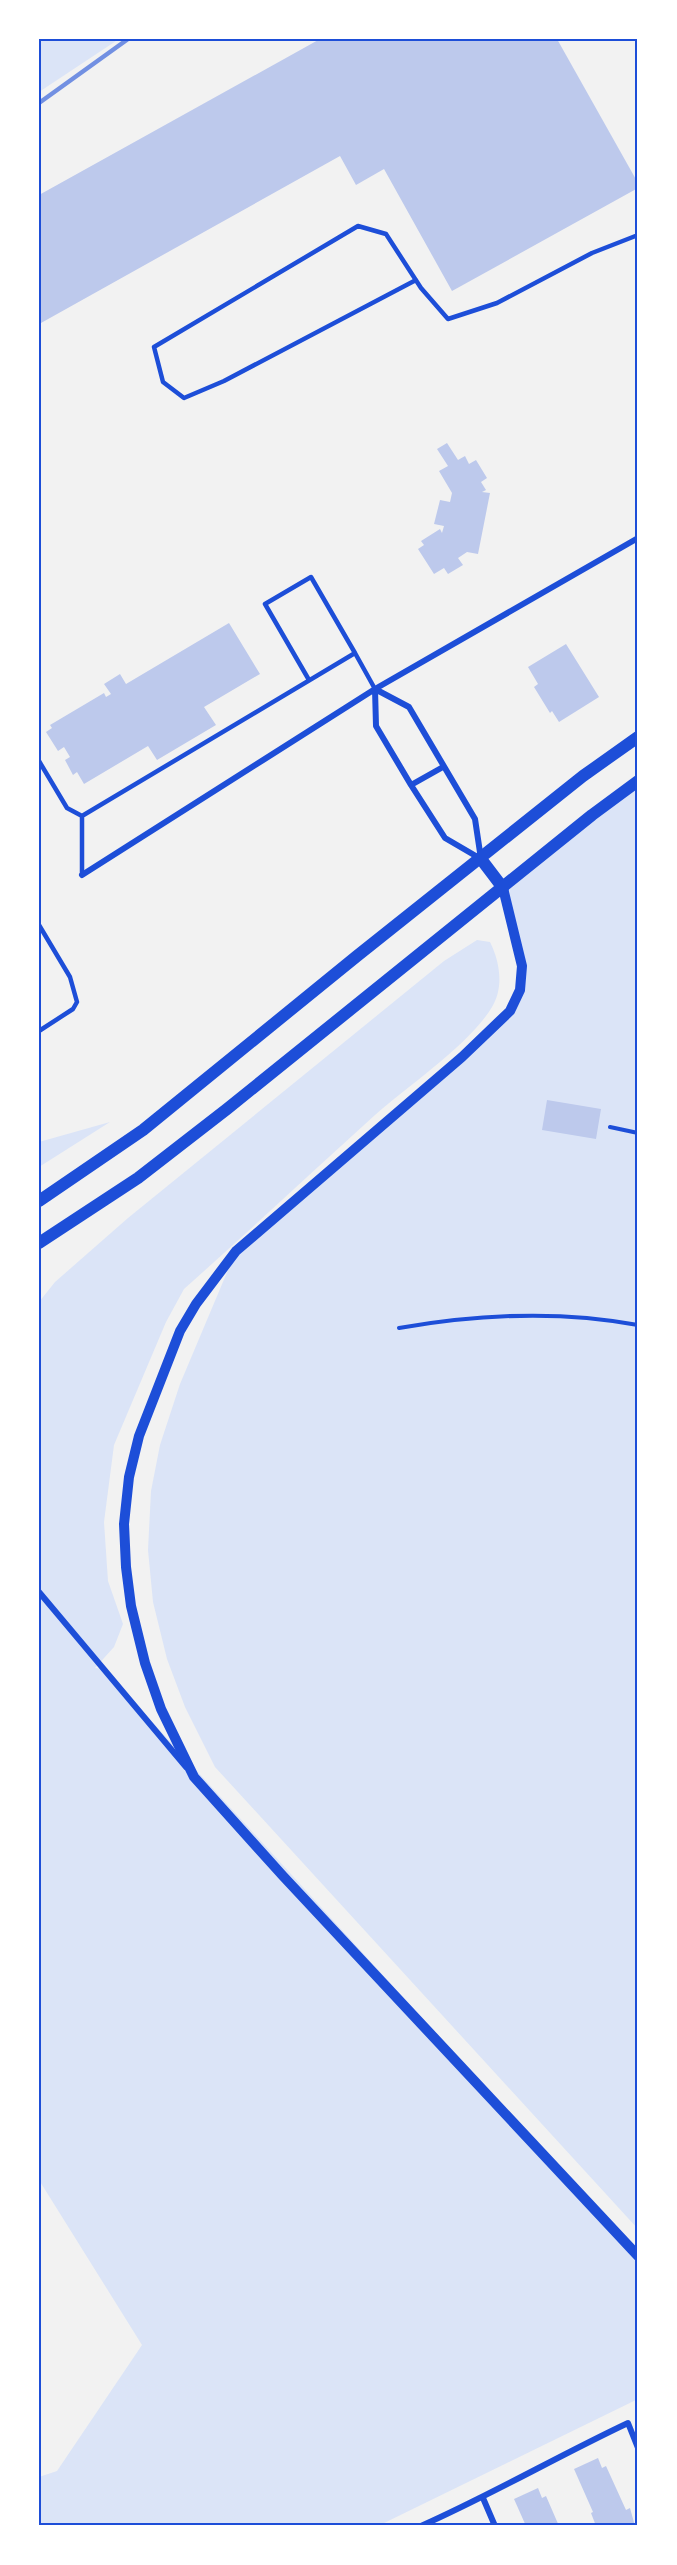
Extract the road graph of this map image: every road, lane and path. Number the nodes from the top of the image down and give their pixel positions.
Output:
1 (638, 235) edge
2 (416, 280) junction
3 (638, 538) edge
4 (355, 653) junction
5 (309, 680) junction
6 (375, 689) junction
7 (638, 737) edge
8 (39, 761) edge
9 (443, 767) junction
10 (411, 784) junction
11 (637, 784) edge
12 (82, 816) junction
13 (481, 859) junction
14 (82, 875) joint
15 (503, 888) junction
16 (39, 925) edge
17 (39, 1030) edge
18 (610, 1127) dead end
19 (638, 1133) edge
20 (39, 1201) edge
21 (39, 1243) edge
22 (638, 1325) edge
23 (399, 1328) dead end
24 (39, 1592) edge
25 (194, 1777) junction
26 (638, 2256) edge
27 (638, 2448) edge
28 (483, 2498) junction
29 (421, 2526) edge
30 (495, 2526) edge

1 - 2 lane
2 - 2 lane
3 - 6 street
4 - 5 lane
4 - 5 lane
4 - 6 lane
5 - 12 lane
6 - 9 street
6 - 10 street
6 - 14 street
7 - 13 main road
8 - 12 lane
9 - 10 street
9 - 13 street
10 - 13 street
11 - 15 main road
12 - 14 lane
13 - 15 main road
13 - 20 main road
15 - 21 main road
15 - 25 street
16 - 17 lane
18 - 19 path
22 - 23 path
24 - 25 street
25 - 26 street
27 - 28 street
28 - 29 street
28 - 30 street

